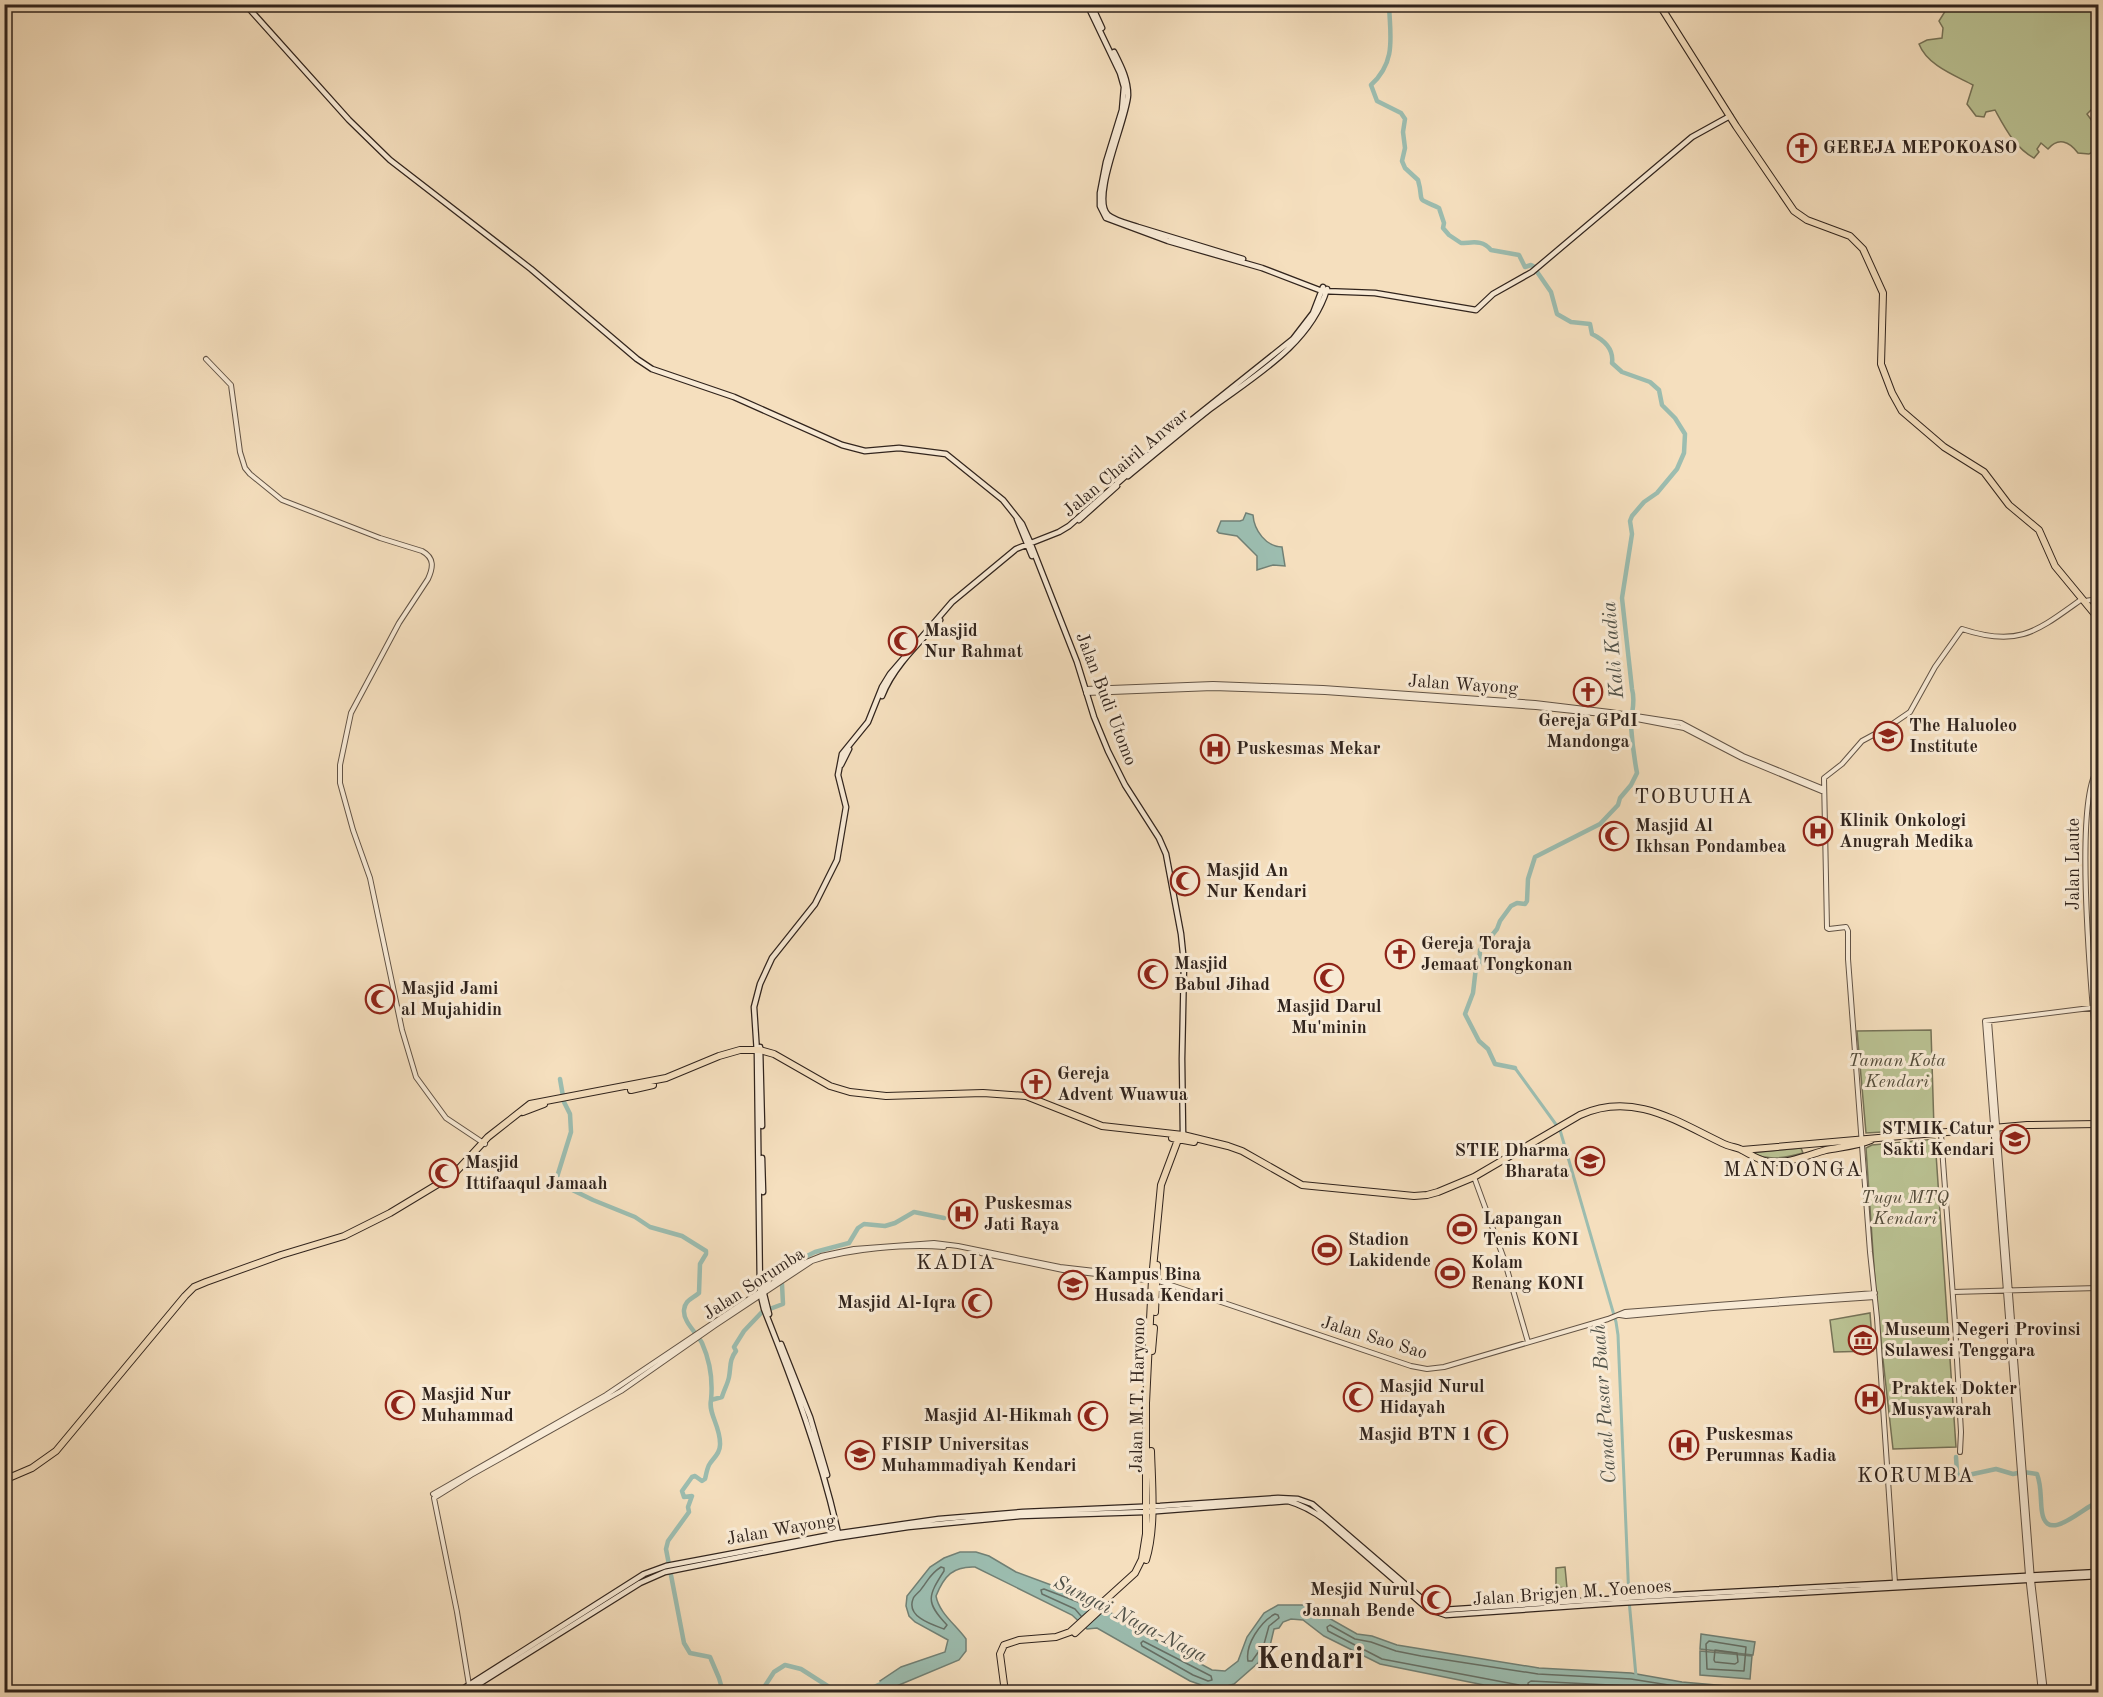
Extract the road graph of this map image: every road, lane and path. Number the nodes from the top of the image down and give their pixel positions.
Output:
1 (245, 4) edge
2 (1089, 4) edge
3 (1659, 4) edge
4 (1730, 116) junction
5 (1325, 290) junction
6 (206, 359) dead end
7 (1029, 544) junction
8 (2098, 598) edge
9 (2084, 600) junction
10 (2098, 618) edge
11 (1086, 691) junction
12 (2098, 769) edge
13 (1824, 791) junction
14 (2098, 1006) edge
15 (2093, 1007) junction
16 (759, 1051) junction
17 (2098, 1105) edge
18 (2098, 1124) edge
19 (1994, 1129) junction
20 (1941, 1134) junction
21 (1181, 1136) junction
22 (1862, 1141) junction
23 (484, 1143) junction
24 (1750, 1152) junction
25 (1474, 1177) junction
26 (1154, 1279) junction
27 (2098, 1288) edge
28 (2008, 1290) junction
29 (1953, 1292) junction
30 (761, 1293) junction
31 (1875, 1295) junction
32 (698, 1335) junction
33 (1528, 1342) junction
34 (1960, 1452) dead end
35 (4, 1482) edge
36 (434, 1496) junction
37 (1148, 1509) junction
38 (839, 1532) junction
39 (783, 1546) junction
40 (2098, 1574) edge
41 (2030, 1578) junction
42 (1896, 1583) junction
43 (1822, 1589) junction
44 (534, 1646) junction
45 (469, 1685) junction
46 (458, 1692) edge
47 (466, 1692) edge
48 (1007, 1692) edge
49 (2043, 1692) edge

1 - 7 main road, Jalan Budi Utomo
2 - 5 main road
3 - 4 highway
4 - 5 main road
4 - 9 highway
5 - 7 main road, Jalan Chairil Anwar
6 - 23 street
7 - 11 main road, Jalan Budi Utomo
7 - 16 main road, Jalan Chairil Anwar
8 - 9 street
9 - 10 highway
9 - 13 street
11 - 13 street, Jalan Wayong
11 - 21 main road, Jalan Budi Utomo
12 - 15 street, Jalan Laute
13 - 22 street
14 - 15 street
15 - 17 street, Jalan Laute
15 - 19 street
16 - 21 highway
16 - 23 highway
16 - 30 main road, Jalan Chairil Anwar
18 - 19 highway
19 - 20 highway
19 - 28 street
20 - 22 highway
20 - 29 street
21 - 25 highway
21 - 26 highway, Jalan M.T. Haryono
22 - 24 highway
22 - 24 highway
22 - 31 street
23 - 35 highway
24 - 25 highway
25 - 33 street
26 - 30 street, Jalan Sorumba
26 - 33 street, Jalan Sao Sao
26 - 37 highway, Jalan M.T. Haryono
27 - 28 street
28 - 29 street
28 - 41 street
29 - 34 street
30 - 32 street, Jalan Sorumba
30 - 38 main road, Jalan Chairil Anwar
31 - 33 street, Jalan Sao Sao
31 - 42 street
32 - 36 street
32 - 36 street, Jalan Sorumba
36 - 45 street
37 - 38 main road, Jalan Wayong
37 - 39 main road, Jalan Wayong
37 - 43 main road, Jalan Brigjen M. Yoenoes
37 - 48 highway, Jalan M.T. Haryono
38 - 39 main road, Jalan Wayong
39 - 44 main road, Jalan Wayong
40 - 41 main road
41 - 42 main road, Jalan Brigjen M. Yoenoes
41 - 43 main road, Jalan Brigjen M. Yoenoes
41 - 49 street
42 - 43 main road, Jalan Brigjen M. Yoenoes
44 - 45 main road, Jalan Wayong
44 - 47 main road, Jalan Wayong
45 - 46 main road, Jalan Wayong

